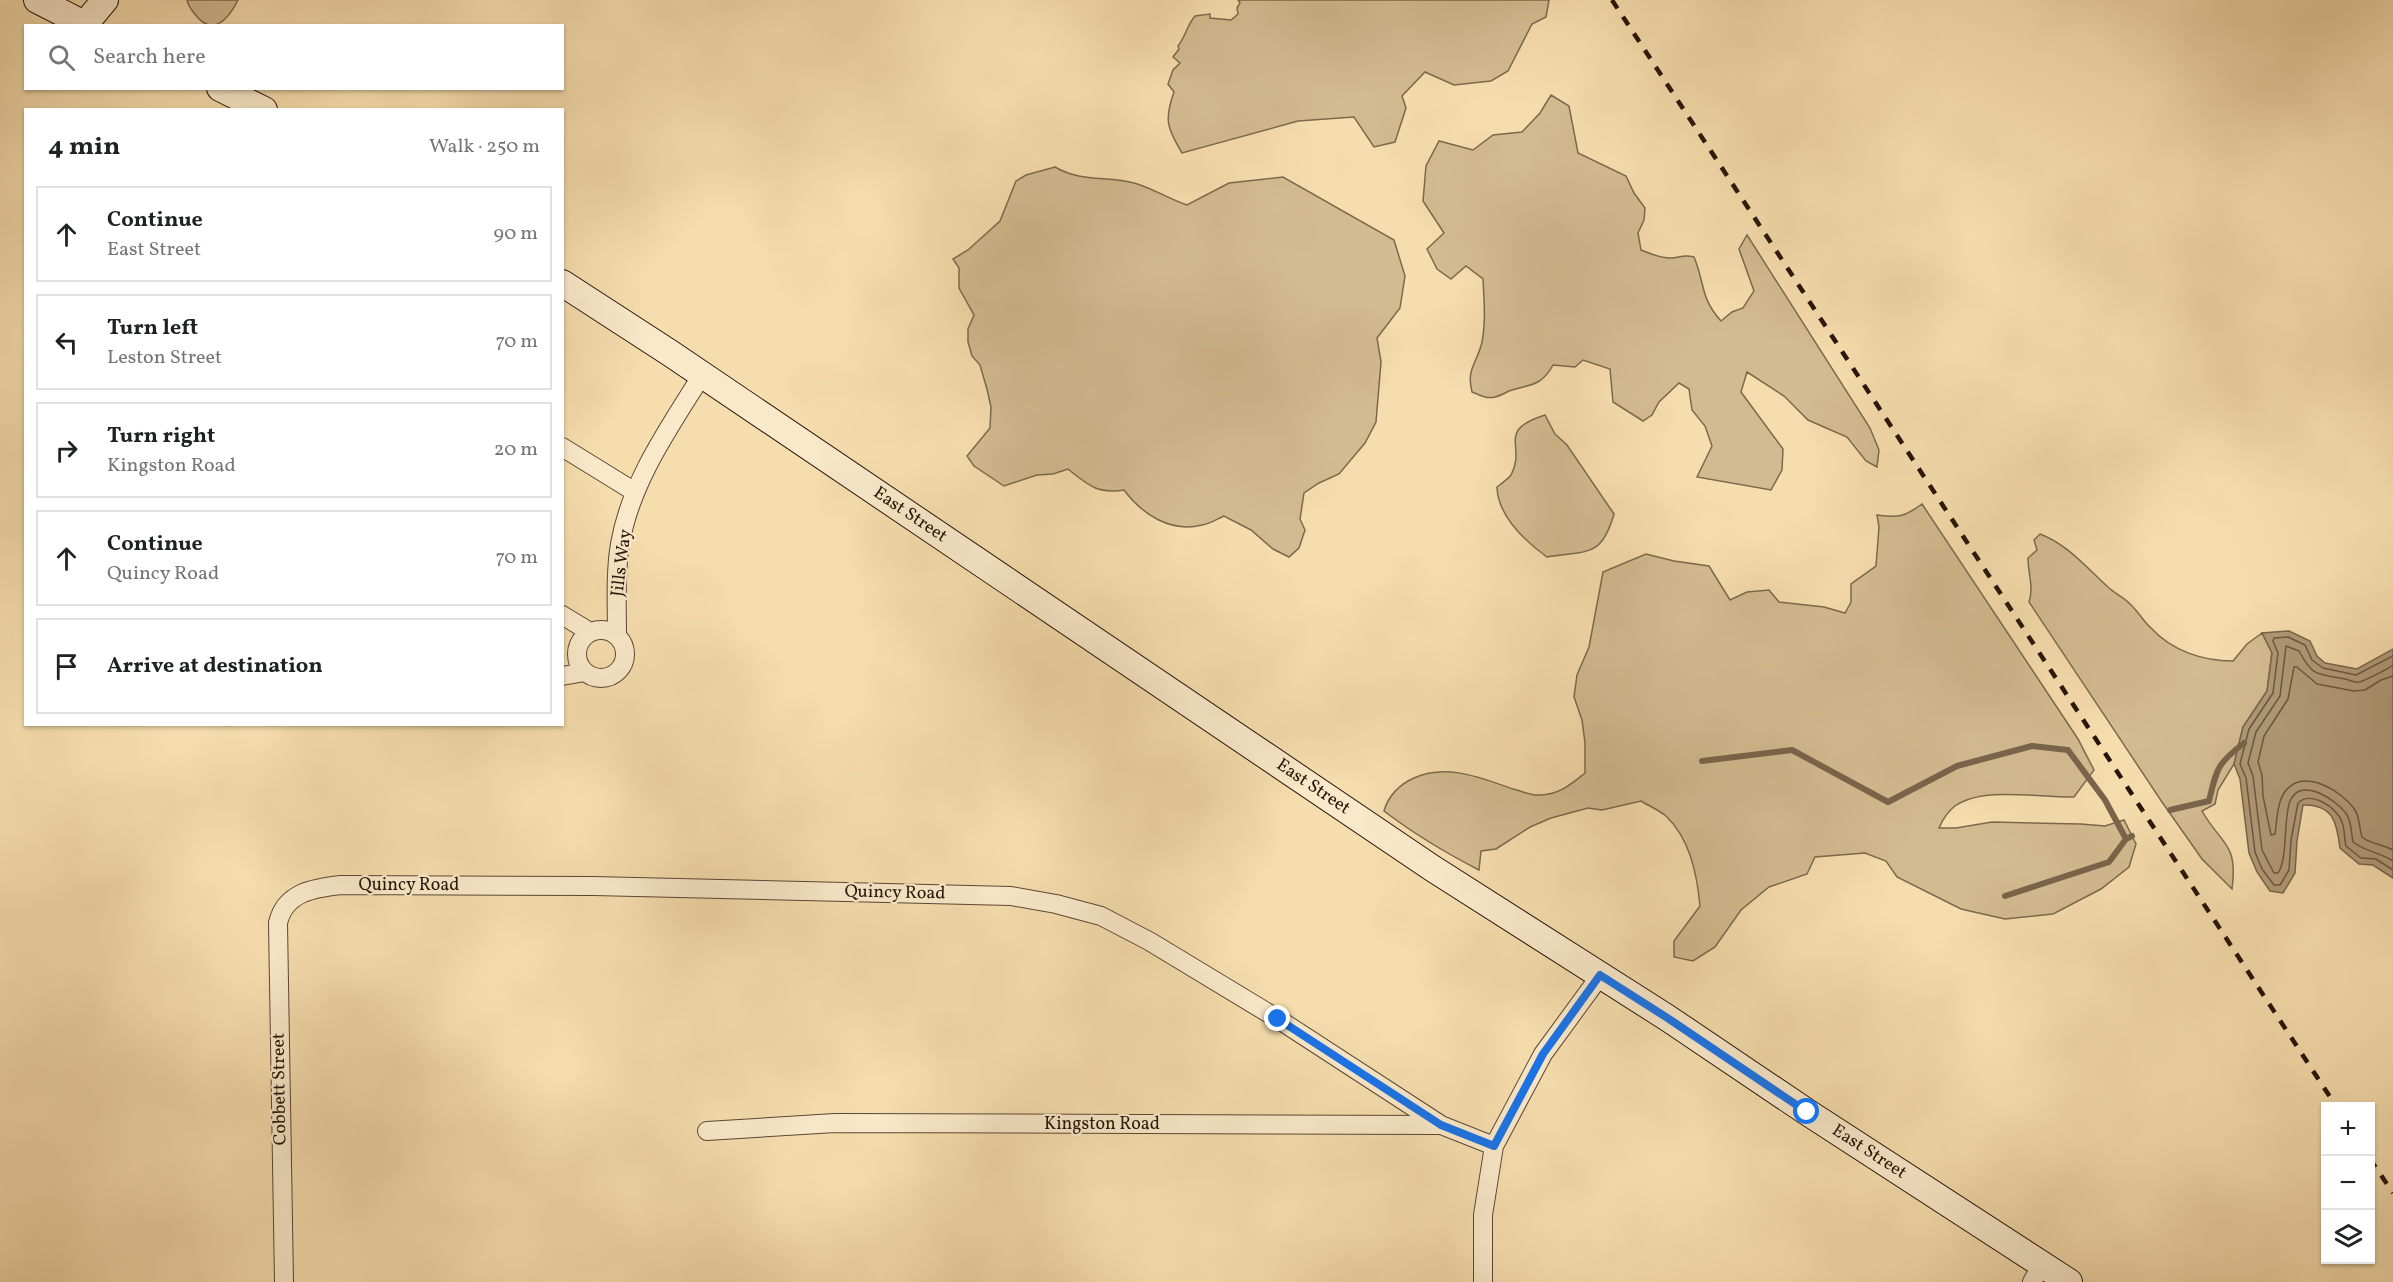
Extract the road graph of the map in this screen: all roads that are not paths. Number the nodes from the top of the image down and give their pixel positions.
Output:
1 (37, 0) edge
2 (105, 0) edge
3 (85, 24) edge
4 (88, 24) edge
5 (224, 90) edge
6 (260, 108) edge
7 (564, 284) edge
8 (702, 375) junction
9 (564, 448) edge
10 (634, 492) junction
11 (564, 616) edge
12 (590, 632) junction
13 (616, 636) junction
14 (585, 672) junction
15 (564, 676) edge
16 (290, 899) joint
17 (1600, 975) junction
18 (1441, 1125) junction
19 (707, 1131) dead end
20 (1494, 1146) junction
21 (2037, 1273) edge
22 (284, 1282) edge
23 (1483, 1282) edge
24 (2068, 1282) edge

1 - 3 main road
2 - 4 main road
5 - 6 main road
7 - 8 main road, East Street
8 - 10 street, Jills Way
8 - 17 main road, East Street
9 - 10 street
10 - 13 street, Jills Way
11 - 12 street
12 - 13 street
12 - 14 street
13 - 14 street, Jills Way
14 - 15 street, Jills Way
16 - 18 street, Quincy Road
16 - 22 street, Cobbett Street
17 - 20 street
17 - 21 main road, East Street
18 - 19 street, Kingston Road
18 - 20 street, Kingston Road
20 - 23 street
21 - 24 main road, East Street

